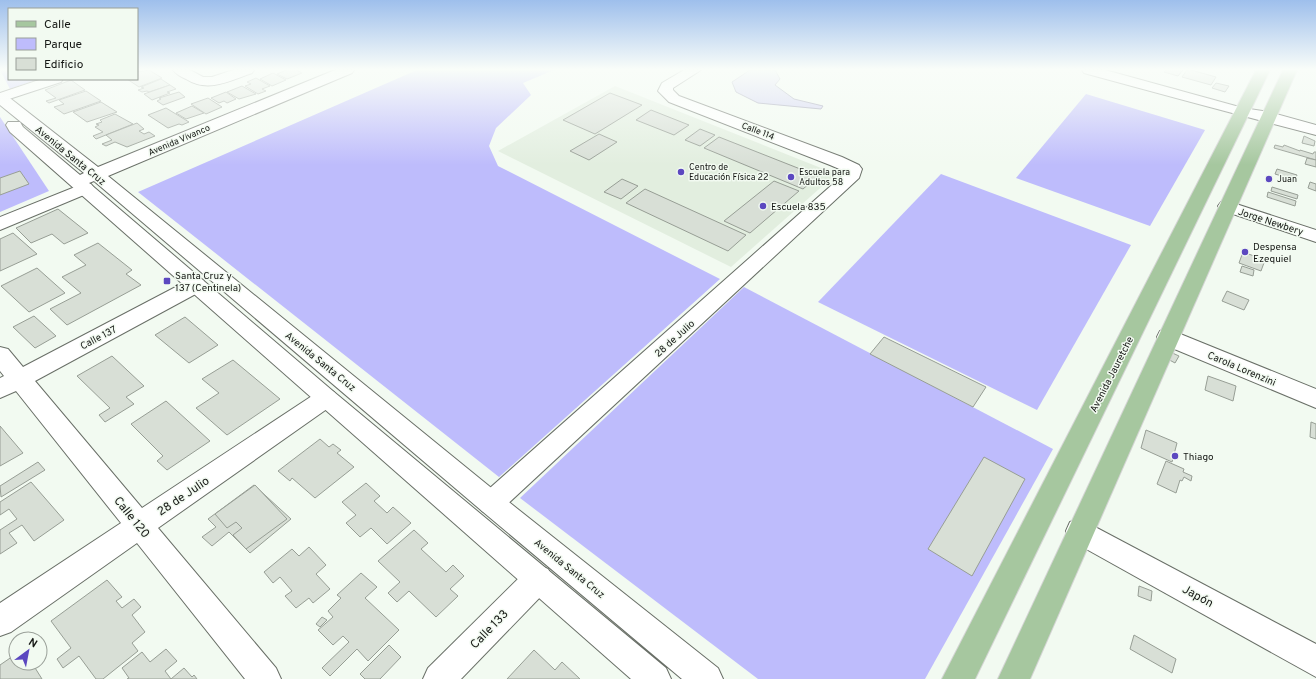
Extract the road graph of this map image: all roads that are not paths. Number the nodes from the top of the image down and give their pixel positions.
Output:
1 (5, 102) edge
2 (273, 102) edge
3 (681, 102) edge
4 (1218, 102) edge
5 (1224, 102) edge
6 (1247, 102) edge
7 (1276, 102) edge
8 (1244, 108) junction
9 (1270, 114) junction
10 (1316, 124) edge
11 (1316, 130) edge
12 (853, 169) joint
13 (87, 182) junction
14 (1227, 206) junction
15 (0, 224) edge
16 (1316, 236) edge
17 (196, 285) junction
18 (1168, 336) junction
19 (0, 354) edge
20 (10, 384) edge
21 (326, 398) junction
22 (1316, 399) edge
23 (491, 503) junction
24 (139, 525) junction
25 (1080, 531) junction
26 (538, 579) junction
27 (0, 621) edge
28 (1316, 661) edge
29 (265, 679) edge
30 (439, 679) edge
31 (655, 679) edge
32 (707, 679) edge
33 (958, 679) edge
34 (1014, 679) edge

1 - 13 street, Avenida Santa Cruz
2 - 13 street, Avenida Vivanco
3 - 12 street, Calle 114
4 - 8 street
5 - 8 street
6 - 8 main road, Avenida Jauretche
7 - 9 main road
8 - 9 street
8 - 33 main road, Avenida Jauretche
9 - 10 street
9 - 11 street
9 - 14 main road
12 - 23 street, 28 de Julio
13 - 15 street, Avenida Vivanco
13 - 17 street, Avenida Santa Cruz
13 - 23 street, Avenida Santa Cruz
14 - 16 street, Jorge Newbery
14 - 18 main road
17 - 20 street, Calle 137
17 - 21 street, Avenida Santa Cruz
18 - 22 street, Carola Lorenzini
18 - 25 main road
19 - 20 street, Calle 120
20 - 24 street, Calle 120
21 - 24 street, 28 de Julio
21 - 26 street, Avenida Santa Cruz
23 - 32 street, Avenida Santa Cruz
24 - 27 street, 28 de Julio
24 - 29 street, Calle 120
25 - 28 street, Japón
25 - 34 main road
26 - 30 street, Calle 133
26 - 31 street, Avenida Santa Cruz

